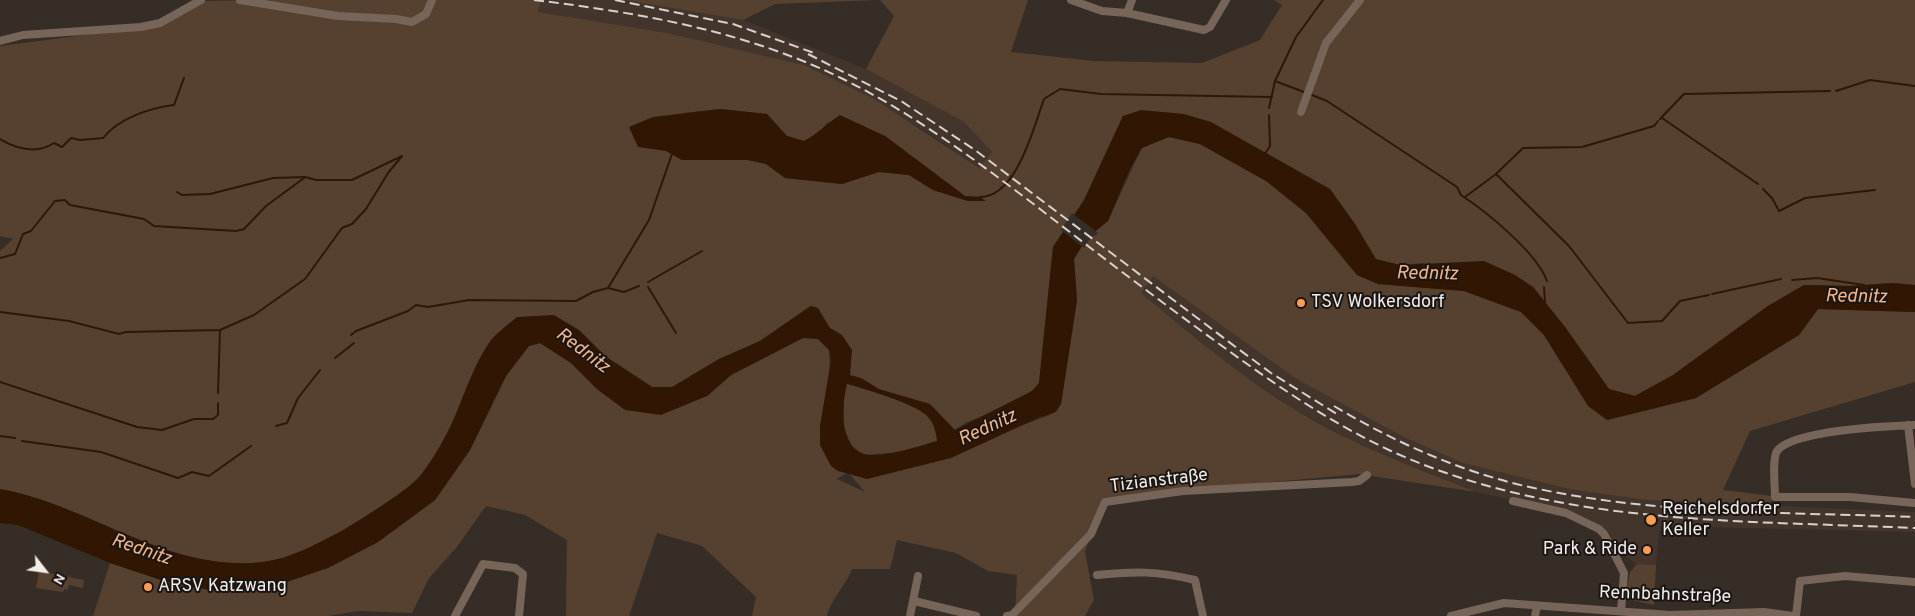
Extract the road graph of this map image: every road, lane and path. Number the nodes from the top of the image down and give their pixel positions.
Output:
1 (201, 0) edge
2 (240, 0) edge
3 (432, 0) edge
4 (1071, 0) edge
5 (1132, 0) edge
6 (1226, 0) edge
7 (1360, 0) edge
8 (1085, 2) edge
9 (1127, 13) junction
10 (0, 42) edge
11 (1301, 112) dead end
12 (1912, 425) edge
13 (1367, 474) dead end
14 (1915, 484) edge
15 (1513, 501) dead end
16 (1915, 503) edge
17 (1097, 575) dead end
18 (918, 576) dead end
19 (1915, 582) edge
20 (914, 601) junction
21 (1537, 606) junction
22 (1621, 611) junction
23 (1734, 615) edge
24 (455, 616) edge
25 (519, 616) edge
26 (910, 616) edge
27 (976, 616) edge
28 (1007, 616) edge
29 (1203, 616) edge
30 (1451, 616) edge
31 (1535, 616) edge
32 (1794, 616) edge

1 - 10 street
2 - 3 street
4 - 8 street
5 - 9 street
6 - 9 street
7 - 11 street
8 - 9 street
12 - 14 street
12 - 16 street
13 - 28 street, Tizianstraße
15 - 22 street
17 - 29 street
18 - 20 street
19 - 32 street
20 - 26 street
20 - 27 street
21 - 22 street, Rennbahnstraße
21 - 30 street, Rennbahnstraße
21 - 31 street
22 - 23 street, Rennbahnstraße
23 - 32 street, Rennbahnstraße
24 - 25 street

